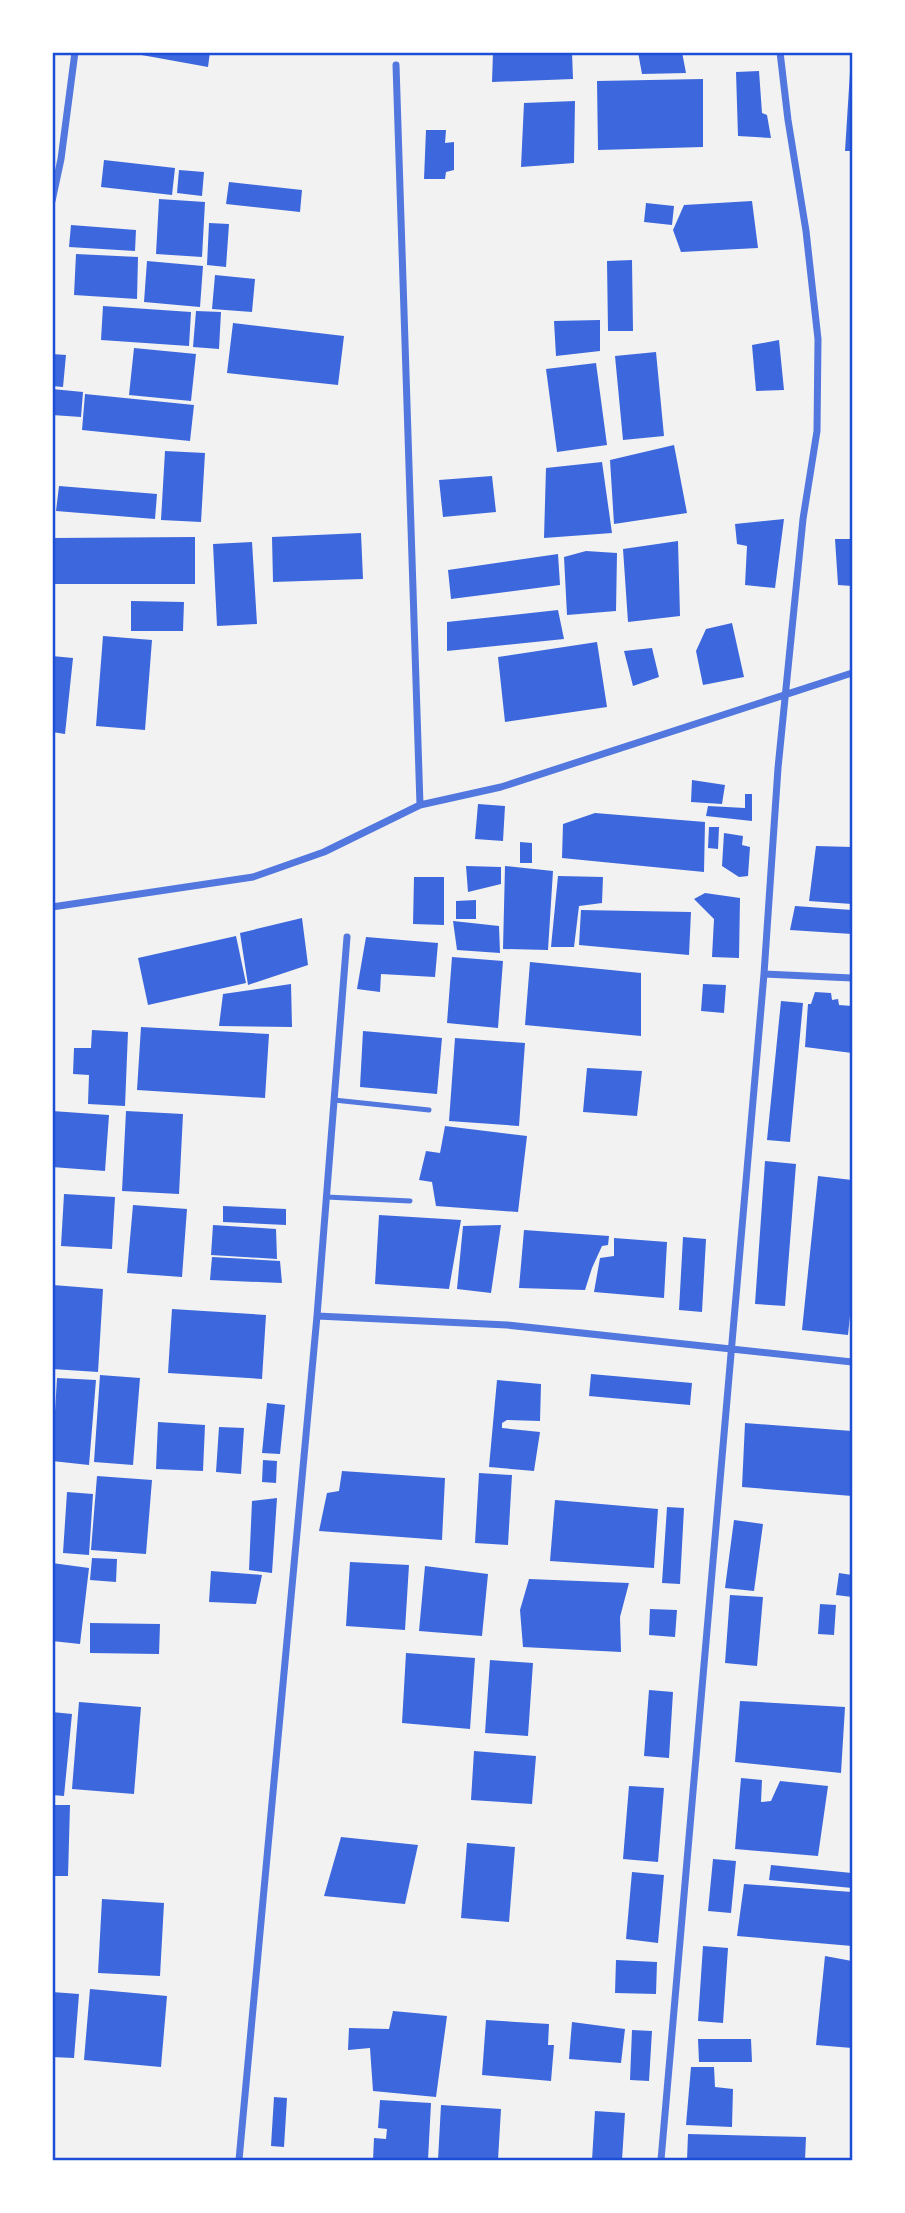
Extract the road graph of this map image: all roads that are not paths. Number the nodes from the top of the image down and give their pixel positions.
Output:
1 (75, 52) edge
2 (779, 52) edge
3 (396, 65) dead end
4 (52, 201) edge
5 (852, 673) edge
6 (786, 694) junction
7 (420, 806) junction
8 (52, 907) edge
9 (347, 937) dead end
10 (764, 974) junction
11 (852, 978) edge
12 (334, 1100) junction
13 (429, 1110) dead end
14 (326, 1197) junction
15 (410, 1202) dead end
16 (317, 1316) junction
17 (732, 1348) junction
18 (852, 1362) edge
19 (239, 2161) edge
20 (661, 2161) edge

1 - 4 street
2 - 6 street
3 - 7 street
5 - 6 street
6 - 7 street
6 - 10 street
7 - 8 street
9 - 12 street
10 - 11 street
10 - 17 street
12 - 13 lane
12 - 14 street
14 - 15 lane
14 - 16 street
16 - 17 street
16 - 19 street
17 - 18 street
17 - 20 street

